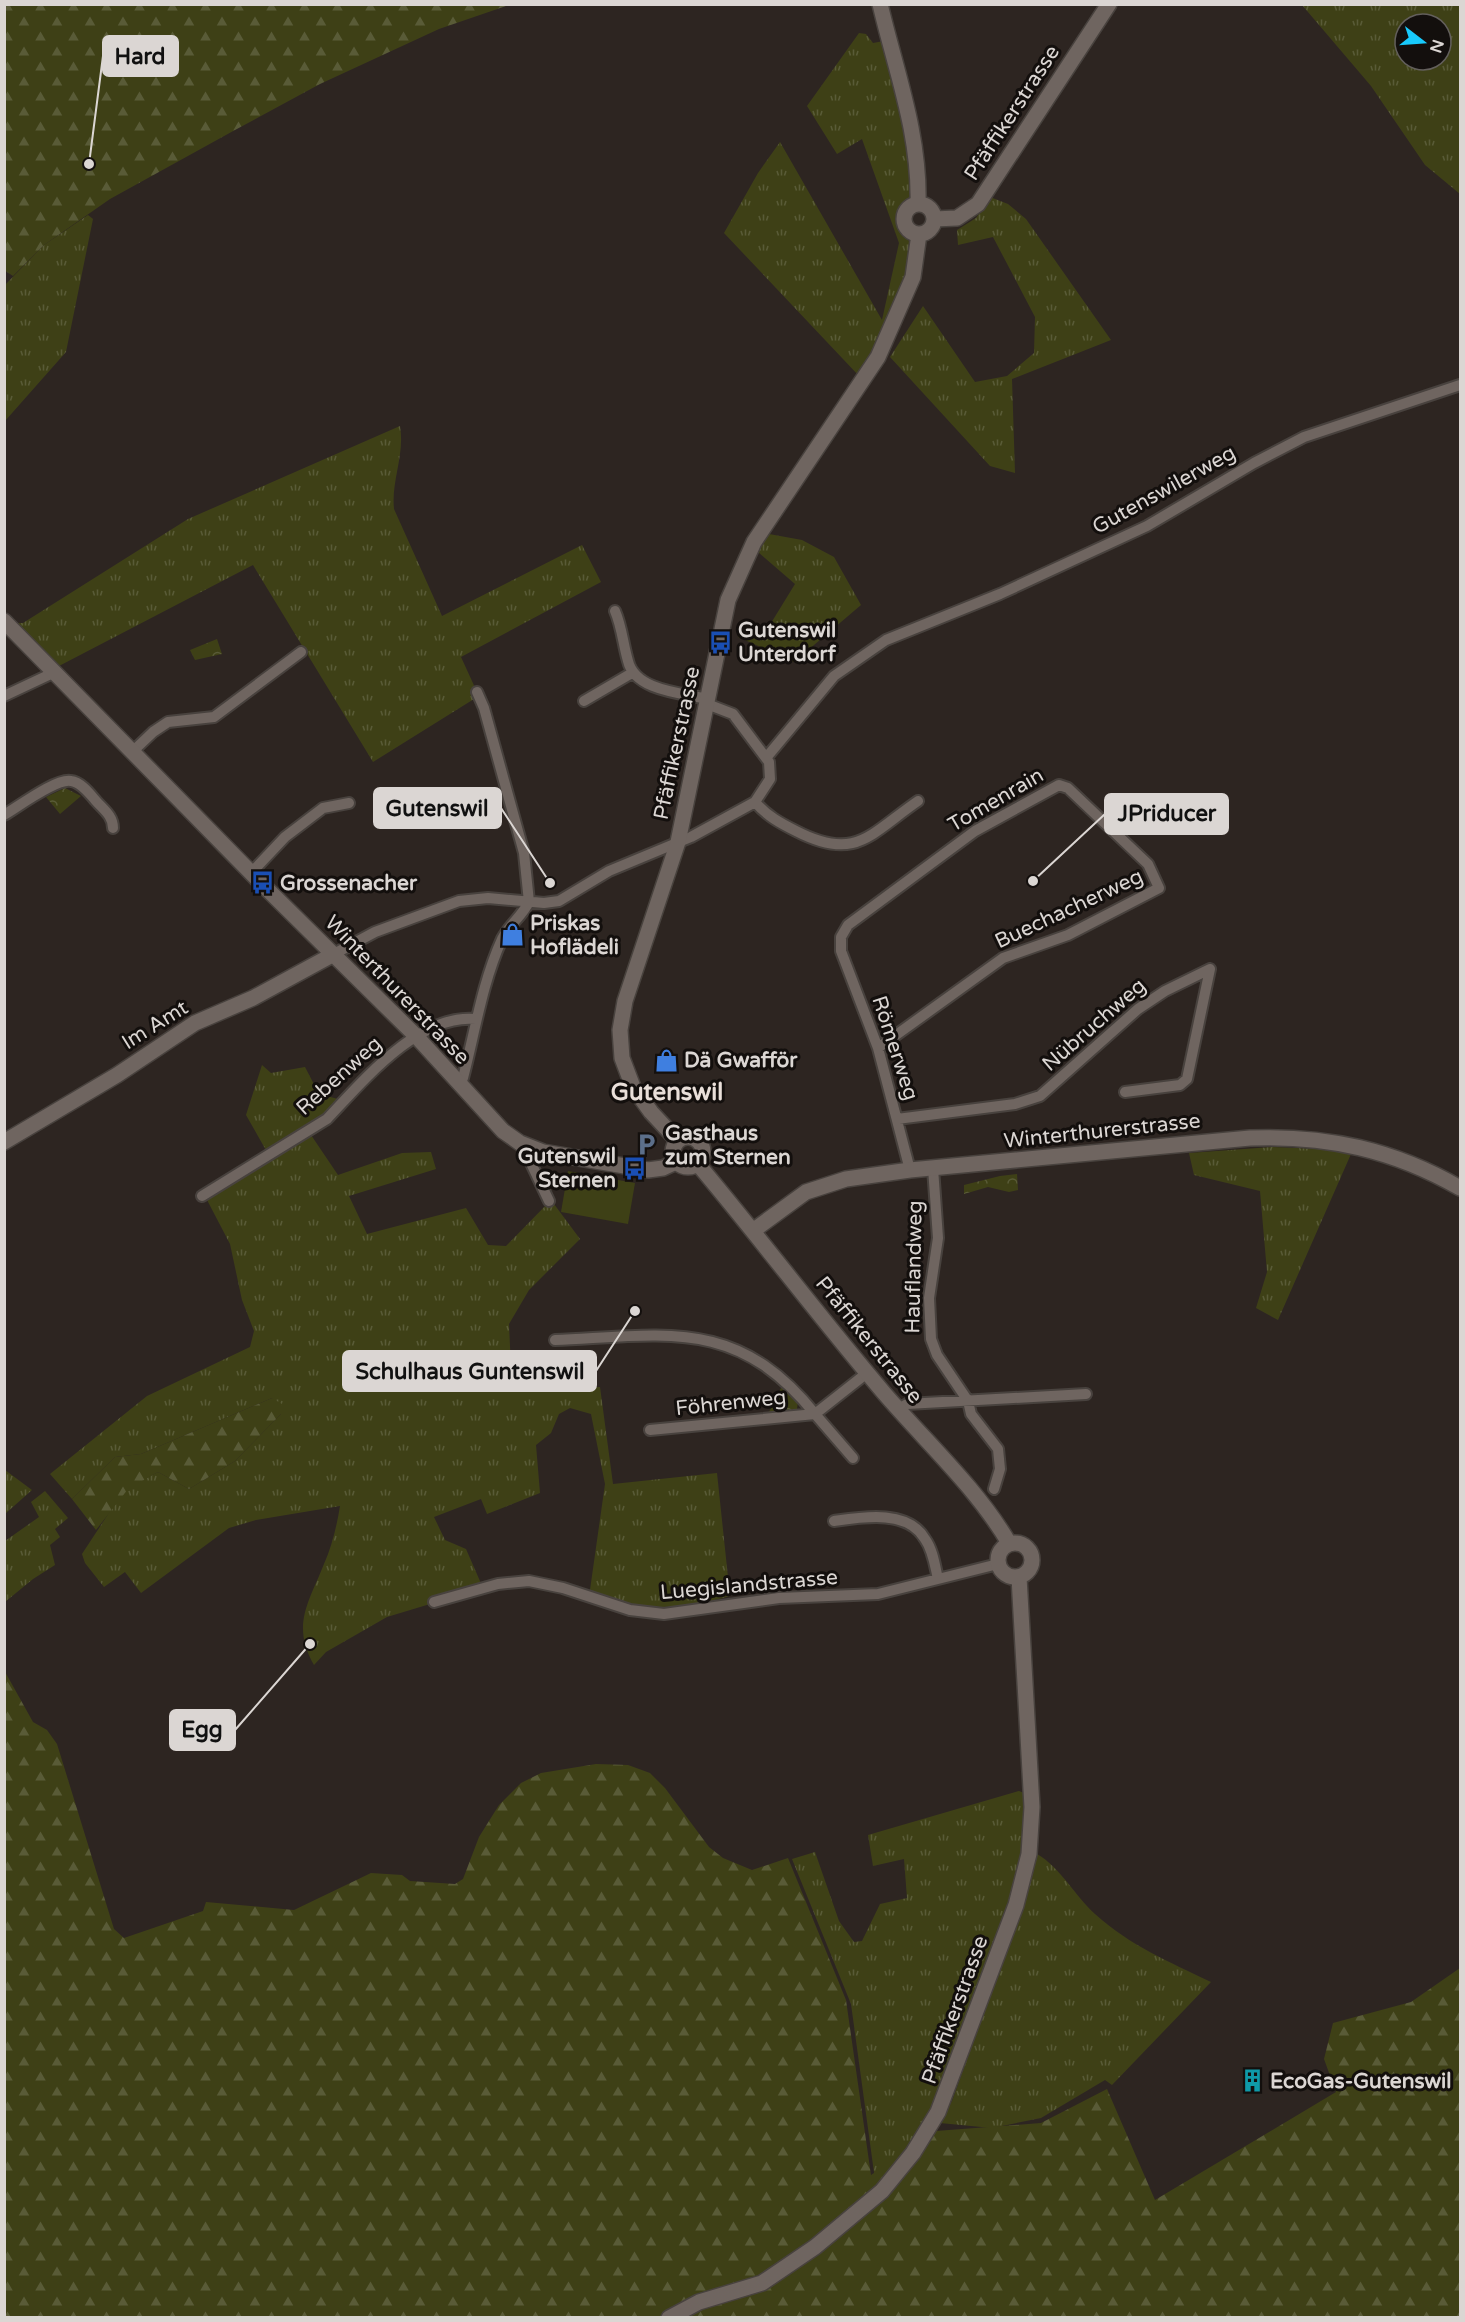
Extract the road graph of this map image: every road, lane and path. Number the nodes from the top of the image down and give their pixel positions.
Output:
1 (880, 4) edge
2 (1109, 4) edge
3 (918, 204) junction
4 (934, 219) junction
5 (920, 234) junction
6 (1461, 385) edge
7 (615, 611) dead end
8 (4, 621) edge
9 (301, 652) dead end
10 (55, 672) junction
11 (632, 673) junction
12 (477, 692) dead end
13 (4, 696) edge
14 (584, 700) dead end
15 (708, 702) junction
16 (133, 751) junction
17 (766, 758) junction
18 (918, 801) dead end
19 (755, 802) junction
20 (349, 803) dead end
21 (4, 815) edge
22 (113, 828) dead end
23 (678, 842) junction
24 (252, 872) junction
25 (1159, 888) joint
26 (529, 902) junction
27 (841, 940) joint
28 (334, 954) junction
29 (476, 1019) junction
30 (420, 1035) junction
31 (878, 1048) junction
32 (462, 1077) junction
33 (1125, 1092) dead end
34 (897, 1119) junction
35 (678, 1141) junction
36 (4, 1142) edge
37 (532, 1149) junction
38 (676, 1161) junction
39 (697, 1163) junction
40 (933, 1168) junction
41 (910, 1170) junction
42 (1461, 1188) edge
43 (202, 1197) dead end
44 (549, 1201) dead end
45 (754, 1230) junction
46 (555, 1340) dead end
47 (867, 1373) junction
48 (1086, 1394) dead end
49 (968, 1401) junction
50 (898, 1409) junction
51 (815, 1414) junction
52 (650, 1430) dead end
53 (853, 1458) dead end
54 (994, 1489) dead end
55 (834, 1521) dead end
56 (1009, 1544) junction
57 (998, 1564) junction
58 (1019, 1577) junction
59 (938, 1579) junction
60 (434, 1602) dead end
61 (669, 2318) edge

1 - 3 main road
2 - 4 main road, Pfäffikerstrasse
3 - 4 main road
3 - 5 main road
4 - 5 main road
5 - 15 main road, Pfäffikerstrasse
6 - 17 street, Gutenswilerweg
7 - 11 street
8 - 10 main road, Winterthurerstrasse
9 - 16 street
10 - 13 street
10 - 16 main road, Winterthurerstrasse
11 - 14 street
11 - 15 street
12 - 26 street
15 - 17 street
15 - 23 main road, Pfäffikerstrasse
16 - 24 main road, Winterthurerstrasse
17 - 19 street
18 - 19 street
19 - 23 street
20 - 24 street
21 - 22 street
23 - 26 street
23 - 35 main road, Pfäffikerstrasse
24 - 28 main road, Winterthurerstrasse
25 - 27 street, Tomenrain
25 - 31 street, Buechacherweg
26 - 28 street
26 - 29 street
27 - 31 street, Römerweg
28 - 30 main road, Winterthurerstrasse
28 - 36 main road, Im Amt
29 - 30 street, Rebenweg
29 - 32 street
30 - 32 main road, Winterthurerstrasse
30 - 43 street, Rebenweg
31 - 34 street, Römerweg
32 - 37 main road, Winterthurerstrasse
33 - 34 street, Nübruchweg
34 - 41 street, Römerweg
35 - 38 main road
35 - 39 main road
37 - 38 main road, Winterthurerstrasse
37 - 44 street
38 - 39 main road
39 - 45 main road, Pfäffikerstrasse
40 - 41 main road, Winterthurerstrasse
40 - 42 main road, Winterthurerstrasse
40 - 49 street, Hauflandweg
41 - 45 main road, Winterthurerstrasse
45 - 47 main road, Pfäffikerstrasse
46 - 51 street
47 - 50 main road, Pfäffikerstrasse
47 - 51 street
48 - 49 street
49 - 50 street
49 - 54 street, Hauflandweg
50 - 56 main road, Pfäffikerstrasse
51 - 52 street, Föhrenweg
51 - 53 street
55 - 59 street
56 - 57 main road
56 - 58 main road, Pfäffikerstrasse
57 - 58 main road
57 - 59 street, Luegislandstrasse
58 - 61 main road, Pfäffikerstrasse
59 - 60 street, Luegislandstrasse

